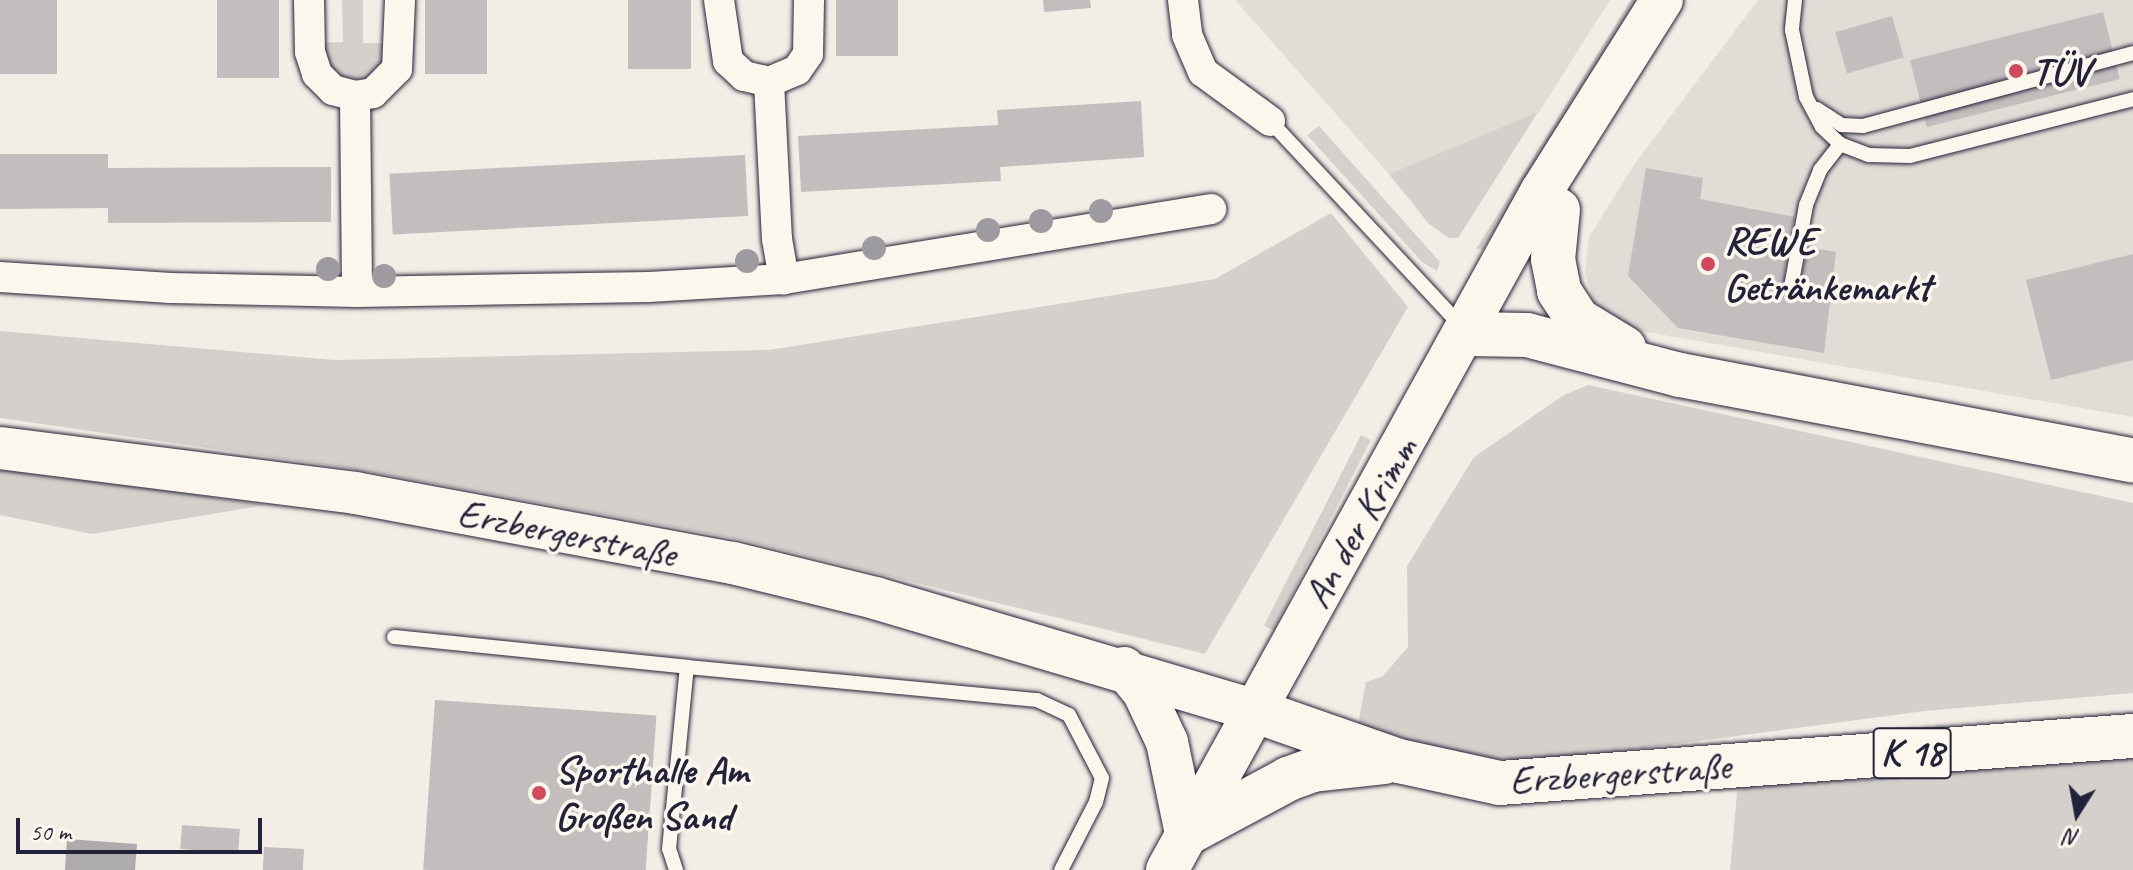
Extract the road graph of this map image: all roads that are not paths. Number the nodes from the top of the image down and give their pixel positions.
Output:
1 (309, 0) edge
2 (400, 0) edge
3 (719, 0) edge
4 (809, 0) edge
5 (1183, 0) edge
6 (1662, 0) edge
7 (1691, 0) edge
8 (1795, 0) edge
9 (2133, 53) edge
10 (769, 82) junction
11 (355, 96) junction
12 (1806, 97) junction
13 (2133, 99) edge
14 (1270, 121) joint
15 (1840, 144) junction
16 (1211, 209) dead end
17 (1558, 210) junction
18 (0, 277) edge
19 (784, 279) junction
20 (1791, 287) dead end
21 (357, 292) junction
22 (1467, 334) junction
23 (1680, 375) junction
24 (0, 448) edge
25 (2133, 461) edge
26 (394, 637) dead end
27 (687, 667) junction
28 (1124, 668) junction
29 (1253, 710) junction
30 (2133, 736) edge
31 (1399, 761) junction
32 (1177, 852) edge
33 (676, 870) edge
34 (1061, 870) edge

1 - 11 street
2 - 11 street
3 - 10 street
4 - 10 street
5 - 14 street
6 - 22 main road, An der Krimm
7 - 17 main road, An der Krimm
8 - 12 lane
9 - 12 lane
10 - 19 street
11 - 21 street
12 - 15 lane
13 - 15 lane
14 - 22 lane
15 - 20 lane
16 - 19 street
17 - 22 main road, An der Krimm
17 - 23 main road
18 - 21 street
19 - 21 street
22 - 23 main road
22 - 29 main road, An der Krimm
23 - 25 main road
24 - 28 main road, Erzbergerstraße / K 18
26 - 27 lane
27 - 33 lane
27 - 34 lane
28 - 29 main road, Erzbergerstraße / K 18
28 - 32 main road
29 - 31 main road, Erzbergerstraße / K 18
29 - 32 main road, An der Krimm
30 - 31 main road, Erzbergerstraße / K 18
31 - 32 main road, K 18

